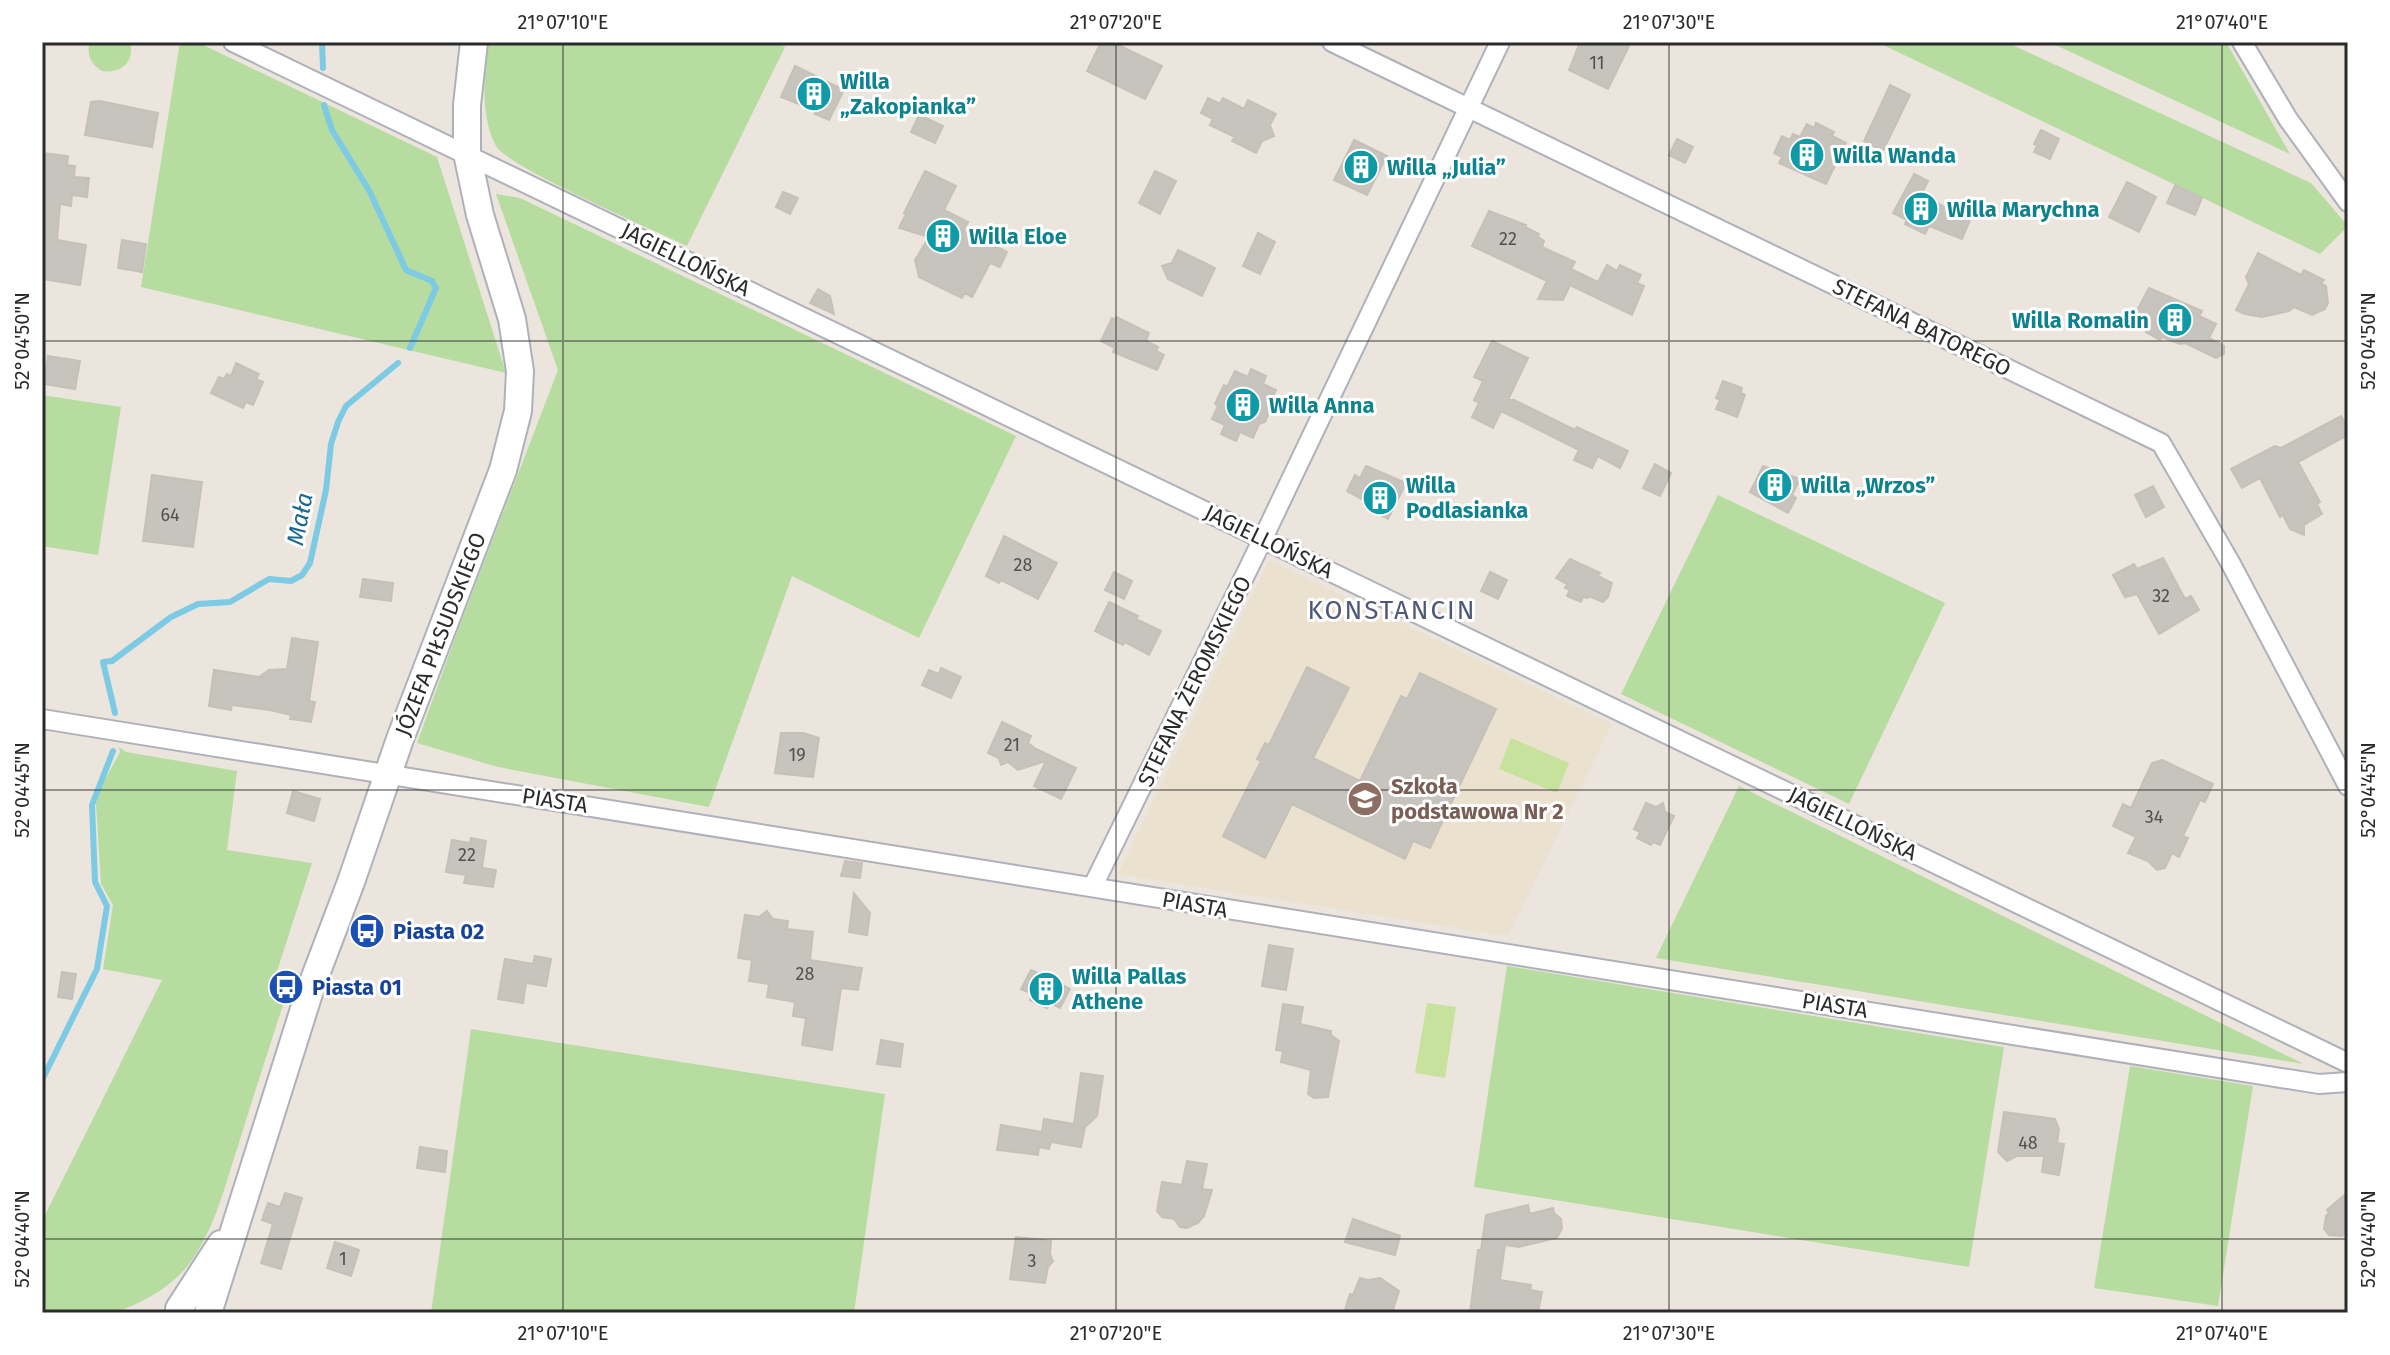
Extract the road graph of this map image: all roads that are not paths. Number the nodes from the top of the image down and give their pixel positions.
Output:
1 (233, 42) edge
2 (474, 42) edge
3 (1332, 42) edge
4 (1500, 42) edge
5 (2242, 42) edge
6 (1469, 107) junction
7 (467, 153) junction
8 (2348, 202) edge
9 (1263, 539) junction
10 (42, 719) edge
11 (388, 773) junction
12 (2348, 786) edge
13 (1093, 886) junction
14 (2348, 1063) edge
15 (2348, 1082) edge
16 (238, 1213) junction
17 (180, 1312) edge
18 (208, 1313) edge

1 - 7 street, JAGIELLOŃSKA
2 - 7 street, JÓZEFA PIŁSUDSKIEGO
3 - 6 street, STEFANA BATOREGO
4 - 6 street, STEFANA ŻEROMSKIEGO
5 - 8 street
6 - 9 street, STEFANA ŻEROMSKIEGO
6 - 12 street, STEFANA BATOREGO
7 - 9 street, JAGIELLOŃSKA
7 - 11 street, JÓZEFA PIŁSUDSKIEGO
9 - 13 street, STEFANA ŻEROMSKIEGO
9 - 14 street, JAGIELLOŃSKA
10 - 11 street, PIASTA
11 - 13 street, PIASTA
11 - 16 street, JÓZEFA PIŁSUDSKIEGO
13 - 15 street, PIASTA
16 - 17 street, JÓZEFA PIŁSUDSKIEGO
16 - 18 street, JÓZEFA PIŁSUDSKIEGO

